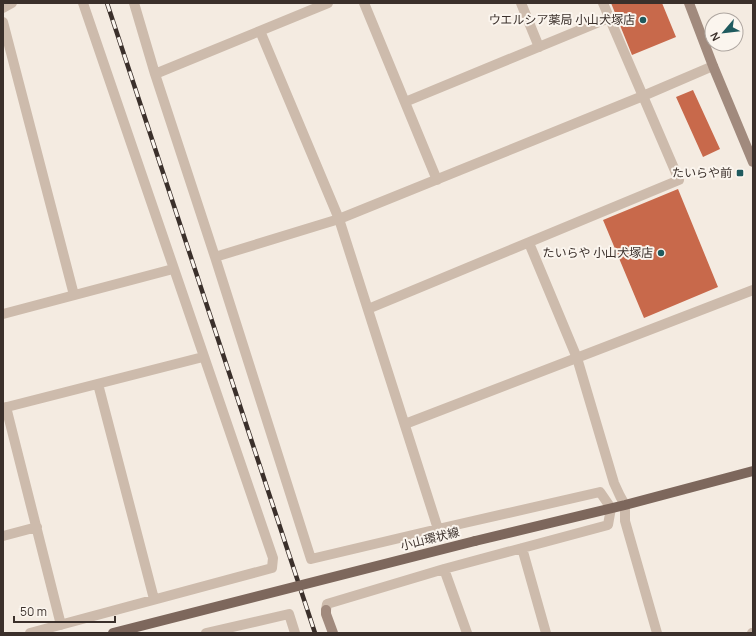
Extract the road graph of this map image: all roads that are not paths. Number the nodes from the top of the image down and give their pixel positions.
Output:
1 (12, 3) edge
2 (83, 3) edge
3 (134, 3) edge
4 (328, 3) edge
5 (364, 3) edge
6 (521, 3) edge
7 (604, 3) edge
8 (689, 3) edge
9 (3, 8) edge
10 (609, 18) junction
11 (3, 22) edge
12 (260, 31) junction
13 (539, 47) junction
14 (713, 66) junction
15 (155, 74) junction
16 (643, 96) junction
17 (405, 102) junction
18 (753, 162) edge
19 (437, 180) junction
20 (339, 219) junction
21 (529, 243) junction
22 (215, 257) junction
23 (173, 268) junction
24 (753, 290) edge
25 (74, 295) junction
26 (368, 309) junction
27 (3, 314) edge
28 (203, 356) junction
29 (577, 358) junction
30 (98, 384) junction
31 (5, 407) edge
32 (405, 424) junction
33 (753, 471) edge
34 (625, 505) junction
35 (611, 508) junction
36 (37, 527) junction
37 (438, 528) junction
38 (3, 536) edge
39 (522, 548) junction
40 (444, 569) junction
41 (154, 599) junction
42 (61, 624) junction
43 (30, 633) edge
44 (113, 633) edge
45 (206, 633) edge
46 (295, 633) edge
47 (332, 633) edge
48 (467, 633) edge
49 (546, 633) edge
50 (657, 633) edge

1 - 9 street
2 - 23 street
3 - 15 street
4 - 12 street
5 - 17 street
6 - 13 street
7 - 10 street
8 - 14 street
10 - 13 street
10 - 16 street
11 - 25 street
12 - 15 street
12 - 20 street
13 - 17 street
14 - 16 street
14 - 18 street
15 - 22 street
16 - 19 street
16 - 21 street
17 - 19 street
19 - 20 street
20 - 22 street
20 - 26 street
21 - 26 street
21 - 29 street
22 - 37 street
23 - 25 street
23 - 28 street
24 - 29 street
25 - 27 street
26 - 32 street
28 - 30 street
28 - 41 street
29 - 32 street
29 - 34 street
30 - 31 street
30 - 41 street
31 - 36 street
32 - 37 street
33 - 34 main road, 小山環状線
34 - 35 main road, 小山環状線
34 - 50 street
35 - 37 street
35 - 39 street
35 - 44 main road, 小山環状線, bridge
36 - 38 street
36 - 42 street
39 - 40 street
39 - 49 street
40 - 47 street
40 - 48 street
41 - 42 street
42 - 43 street
45 - 46 street

